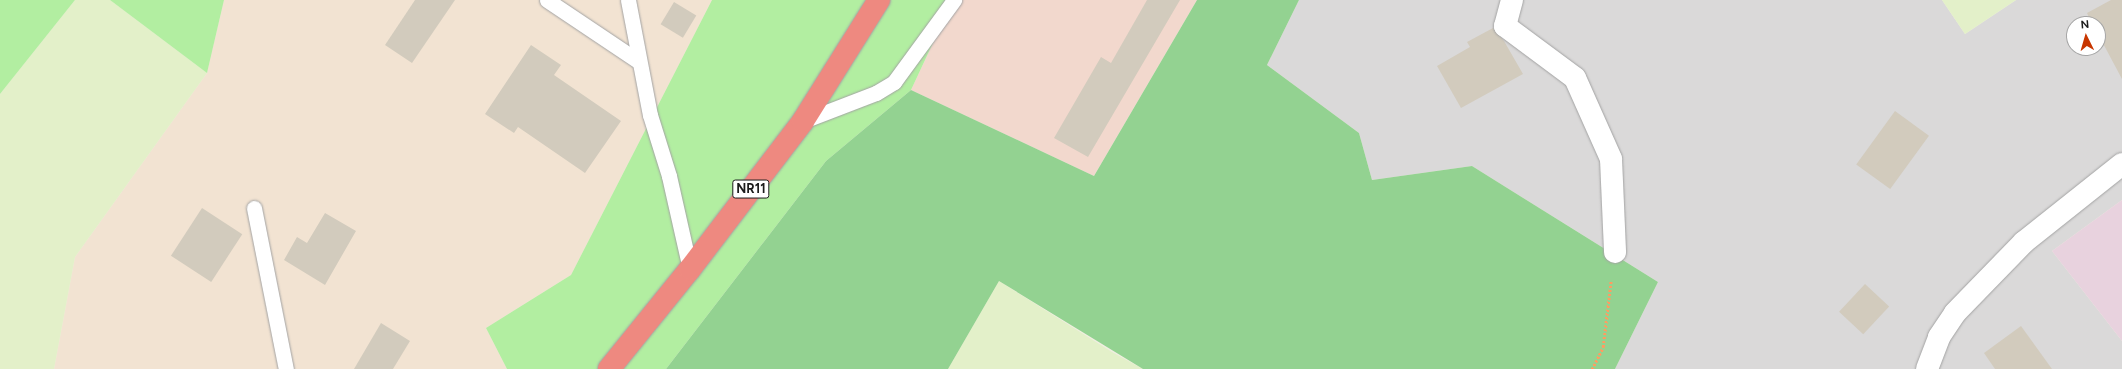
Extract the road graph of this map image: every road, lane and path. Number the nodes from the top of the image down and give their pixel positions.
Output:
1 (547, 0) edge
2 (628, 0) edge
3 (879, 0) edge
4 (954, 0) edge
5 (1512, 0) edge
6 (638, 61) junction
7 (803, 121) junction
8 (2122, 164) edge
9 (254, 208) dead end
10 (1615, 252) joint
11 (690, 269) junction
12 (286, 369) edge
13 (609, 369) edge
14 (1592, 369) edge
15 (1927, 369) edge

1 - 6 lane
2 - 6 lane
3 - 7 highway, NR11
4 - 7 lane
5 - 10 street
6 - 11 lane
7 - 11 highway, NR11
8 - 15 street
9 - 12 lane
10 - 14 path
11 - 13 highway, NR11

